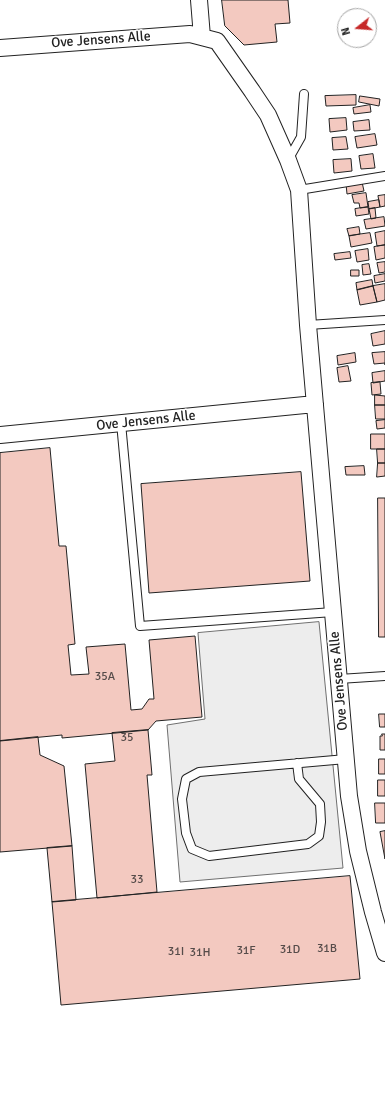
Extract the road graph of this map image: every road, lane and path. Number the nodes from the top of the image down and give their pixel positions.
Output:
1 (200, 0) edge
2 (202, 37) junction
3 (0, 48) edge
4 (304, 94) dead end
5 (288, 160) junction
6 (385, 176) edge
7 (299, 190) junction
8 (385, 320) edge
9 (308, 325) junction
10 (315, 404) junction
11 (121, 423) junction
12 (0, 435) edge
13 (333, 612) junction
14 (385, 676) edge
15 (339, 679) junction
16 (346, 759) junction
17 (297, 763) junction
18 (385, 953) edge

1 - 2 street
2 - 3 street, Ove Jensens Alle
2 - 5 street, Ove Jensens Alle
4 - 5 lane
5 - 7 street, Ove Jensens Alle
6 - 7 lane
7 - 9 street, Ove Jensens Alle
8 - 9 lane
9 - 10 street, Ove Jensens Alle
10 - 11 street, Ove Jensens Alle
10 - 13 street, Ove Jensens Alle
11 - 12 street, Ove Jensens Alle
11 - 13 lane
13 - 15 street, Ove Jensens Alle
14 - 15 lane
15 - 16 street, Ove Jensens Alle
16 - 17 lane
16 - 18 street, Ove Jensens Alle
17 - 17 lane

